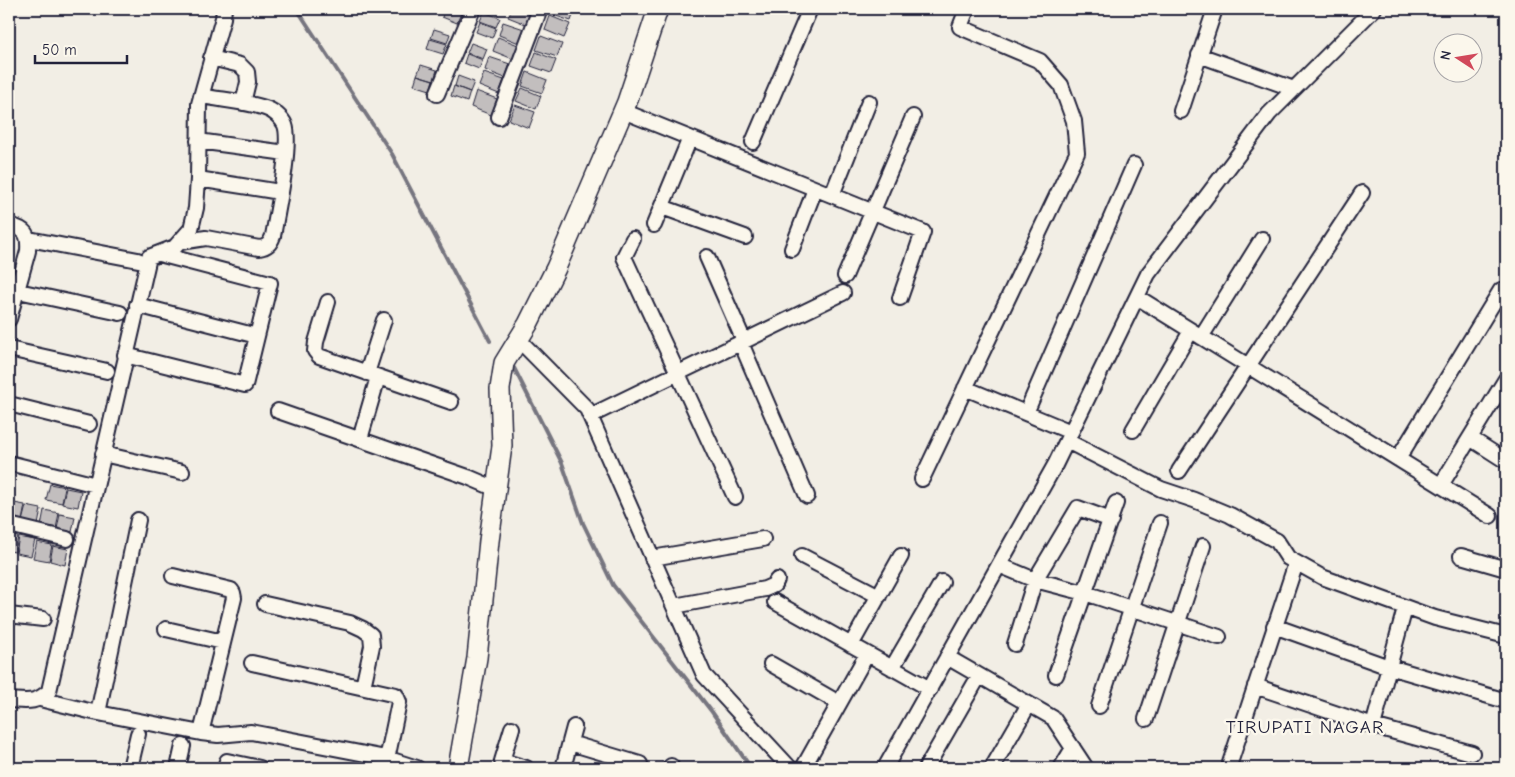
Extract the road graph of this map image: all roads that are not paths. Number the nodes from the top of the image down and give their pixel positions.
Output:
1 (224, 9) edge
2 (473, 9) edge
3 (540, 9) edge
4 (658, 9) edge
5 (810, 9) edge
6 (967, 9) edge
7 (1214, 9) edge
8 (1374, 9) edge
9 (1199, 56) junction
10 (211, 58) junction
11 (1294, 89) junction
12 (437, 94) dead end
13 (200, 96) junction
14 (869, 102) dead end
15 (243, 103) junction
16 (623, 111) junction
17 (1181, 111) dead end
18 (499, 117) dead end
19 (913, 117) dead end
20 (690, 138) junction
21 (198, 142) junction
22 (753, 142) dead end
23 (286, 153) junction
24 (1134, 165) dead end
25 (198, 179) junction
26 (815, 189) junction
27 (280, 192) junction
28 (1362, 193) dead end
29 (832, 196) junction
30 (662, 207) junction
31 (873, 212) junction
32 (654, 225) dead end
33 (9, 226) edge
34 (745, 237) dead end
35 (29, 239) junction
36 (633, 239) dead end
37 (1262, 239) dead end
38 (180, 242) junction
39 (792, 249) dead end
40 (159, 254) junction
41 (707, 257) dead end
42 (138, 260) dead end
43 (844, 276) dead end
44 (13, 290) edge
45 (1501, 290) dead end
46 (843, 293) dead end
47 (1137, 297) junction
48 (900, 298) dead end
49 (328, 302) dead end
50 (137, 305) junction
51 (120, 313) dead end
52 (9, 319) edge
53 (384, 320) dead end
54 (1196, 334) junction
55 (257, 336) junction
56 (518, 340) junction
57 (742, 342) junction
58 (9, 349) edge
59 (125, 356) junction
60 (1248, 366) junction
61 (108, 371) dead end
62 (677, 374) junction
63 (373, 375) junction
64 (1506, 379) edge
65 (965, 388) junction
66 (451, 402) dead end
67 (9, 404) edge
68 (278, 411) dead end
69 (1026, 413) junction
70 (590, 416) junction
71 (89, 424) dead end
72 (1133, 430) dead end
73 (1069, 436) junction
74 (1470, 438) junction
75 (360, 439) junction
76 (103, 454) junction
77 (1398, 459) junction
78 (1506, 461) edge
79 (9, 463) edge
80 (1179, 471) dead end
81 (182, 472) dead end
82 (922, 479) dead end
83 (96, 484) junction
84 (1441, 485) junction
85 (496, 489) junction
86 (807, 496) dead end
87 (735, 497) dead end
88 (1116, 503) dead end
89 (1490, 516) dead end
90 (138, 520) dead end
91 (1110, 520) junction
92 (1160, 523) dead end
93 (9, 525) edge
94 (67, 539) dead end
95 (763, 539) dead end
96 (1203, 546) dead end
97 (802, 556) dead end
98 (901, 556) dead end
99 (1462, 556) dead end
100 (652, 558) junction
101 (1296, 563) junction
102 (999, 565) junction
103 (1506, 569) edge
104 (173, 576) dead end
105 (777, 580) dead end
106 (1035, 580) junction
107 (942, 582) dead end
108 (1085, 593) junction
109 (879, 596) junction
110 (775, 602) dead end
111 (265, 604) dead end
112 (674, 606) junction
113 (1405, 608) junction
114 (1131, 609) junction
115 (9, 615) edge
116 (43, 619) dead end
117 (1177, 623) junction
118 (1274, 626) junction
119 (166, 629) dead end
120 (1219, 636) dead end
121 (1506, 636) edge
122 (223, 642) junction
123 (1015, 644) dead end
124 (851, 645) junction
125 (867, 654) junction
126 (947, 657) junction
127 (252, 662) dead end
128 (771, 664) dead end
129 (1390, 666) junction
130 (892, 668) junction
131 (1056, 675) dead end
132 (979, 676) junction
133 (1255, 686) junction
134 (363, 687) junction
135 (930, 689) junction
136 (40, 699) junction
137 (9, 700) edge
138 (1506, 701) edge
139 (839, 704) junction
140 (1029, 704) junction
141 (1099, 706) dead end
142 (98, 713) junction
143 (1146, 719) dead end
144 (1373, 726) junction
145 (574, 727) dead end
146 (512, 728) dead end
147 (201, 733) junction
148 (138, 734) dead end
149 (570, 743) junction
150 (183, 746) dead end
151 (1073, 748) junction
152 (1472, 753) dead end
153 (386, 758) junction
154 (1230, 763) dead end
155 (640, 764) dead end
156 (130, 768) edge
157 (178, 768) edge
158 (225, 768) edge
159 (260, 768) edge
160 (417, 768) edge
161 (458, 768) edge
162 (526, 768) edge
163 (563, 768) edge
164 (790, 768) edge
165 (803, 768) edge
166 (885, 768) edge
167 (926, 768) edge
168 (992, 768) edge
169 (1061, 768) edge
170 (1086, 768) edge

1 - 10 street
2 - 12 street
3 - 18 street
4 - 16 street
5 - 22 street
6 - 65 street
7 - 9 street
8 - 11 street
9 - 11 street
9 - 17 street
10 - 13 street
10 - 15 street
11 - 47 street
13 - 15 street
13 - 21 street
14 - 29 street
15 - 23 street
16 - 20 street
16 - 56 street
19 - 31 street
20 - 26 street
20 - 30 street
21 - 23 street
21 - 25 street
23 - 27 street
24 - 69 street
25 - 27 street
25 - 38 street
26 - 29 street
26 - 39 street
27 - 38 street
28 - 60 street
29 - 31 street
30 - 32 street
30 - 34 street
31 - 43 street
31 - 48 street
33 - 35 street
35 - 42 street
35 - 44 street
36 - 62 street
37 - 54 street
38 - 40 street
40 - 50 street
40 - 55 street
41 - 57 street
44 - 51 street
44 - 52 street
45 - 77 street
46 - 57 street
47 - 54 street
47 - 73 street
49 - 63 street
50 - 55 street
50 - 59 street
53 - 63 street
54 - 60 street
54 - 72 street
55 - 59 street
56 - 70 street
56 - 85 street
57 - 62 street
57 - 86 street
58 - 61 street
59 - 76 street
60 - 77 street
60 - 80 street
62 - 70 street
62 - 87 street
63 - 66 street
63 - 75 street
64 - 74 street
65 - 69 street
65 - 82 street
67 - 71 street
68 - 75 street
69 - 73 street
70 - 100 street
73 - 101 street
73 - 102 street
74 - 78 street
74 - 84 street
75 - 85 street
76 - 81 street
76 - 83 street
77 - 84 street
79 - 83 street
83 - 136 street
84 - 89 street
85 - 161 street
88 - 91 street
90 - 142 street
91 - 106 street
91 - 108 street
92 - 114 street
93 - 94 street
95 - 100 street
96 - 117 street
97 - 109 street
98 - 109 street
99 - 103 street
100 - 112 street
101 - 113 street
101 - 118 street
102 - 106 street
102 - 126 street
104 - 122 street
105 - 112 street
106 - 108 street
106 - 123 street
107 - 130 street
108 - 114 street
108 - 131 street
109 - 124 street
110 - 124 street
111 - 134 street
112 - 164 street
113 - 121 street
113 - 129 street
114 - 117 street
114 - 141 street
115 - 116 street
117 - 120 street
117 - 143 street
118 - 129 street
118 - 133 street
119 - 122 street
122 - 147 street
124 - 125 street
125 - 130 street
125 - 139 street
126 - 132 street
126 - 135 street
127 - 134 street
128 - 139 street
129 - 138 street
129 - 144 street
130 - 135 street
132 - 140 street
132 - 167 street
133 - 144 street
133 - 154 street
134 - 153 street
135 - 166 street
136 - 137 street
136 - 142 street
139 - 165 street
140 - 151 street
140 - 168 street
142 - 147 street
144 - 152 street
145 - 149 street
146 - 162 street
147 - 153 street
148 - 156 street
149 - 155 street
149 - 163 street
150 - 157 street
151 - 169 street
151 - 170 street
153 - 160 street
158 - 159 street

